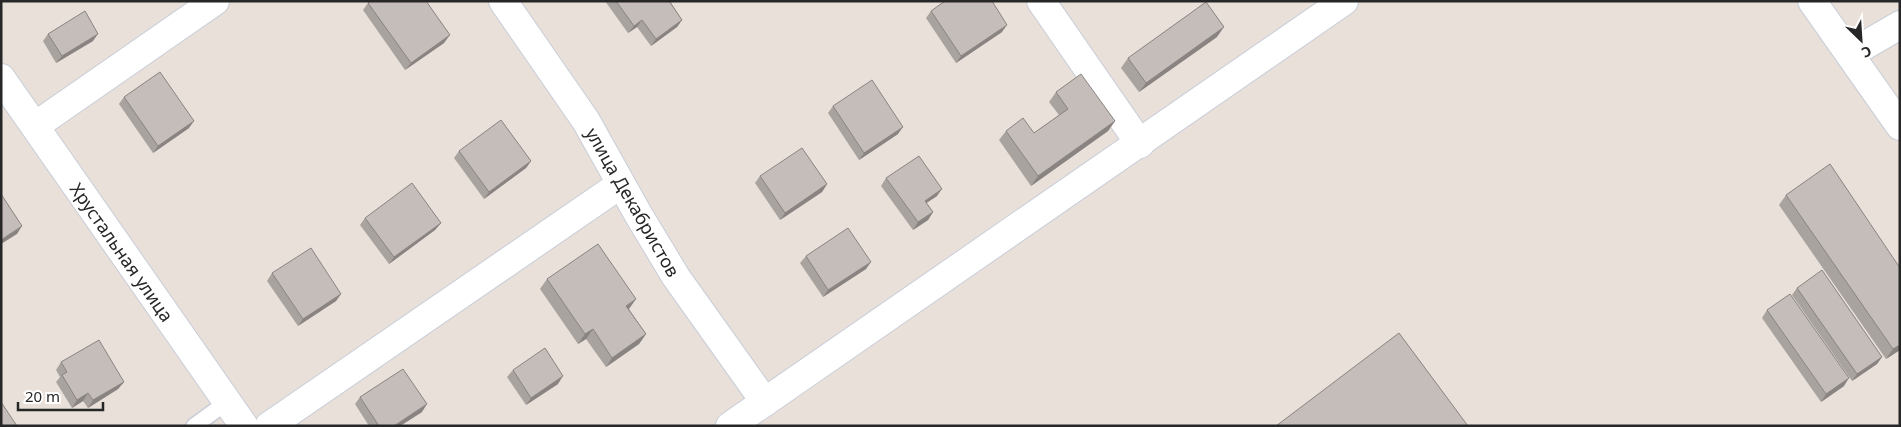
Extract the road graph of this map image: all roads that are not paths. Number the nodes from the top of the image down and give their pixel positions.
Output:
1 (215, 1) edge
2 (503, 1) edge
3 (1041, 1) edge
4 (1344, 1) edge
5 (1812, 1) edge
6 (1900, 25) edge
7 (1850, 54) junction
8 (1, 78) edge
9 (35, 126) junction
10 (1900, 126) edge
11 (1140, 144) junction
12 (621, 184) junction
13 (227, 402) junction
14 (765, 402) junction
15 (194, 426) edge
16 (244, 426) edge
17 (269, 426) edge
18 (730, 426) edge

1 - 9 street
2 - 12 street, улица Декабристов
3 - 11 street
4 - 11 street
5 - 7 street
6 - 7 street
7 - 10 street
8 - 9 street, Хрустальная улица
9 - 13 street, Хрустальная улица
11 - 14 street
12 - 14 street, улица Декабристов
12 - 17 street
13 - 15 lane
13 - 16 street, Хрустальная улица
14 - 18 street

